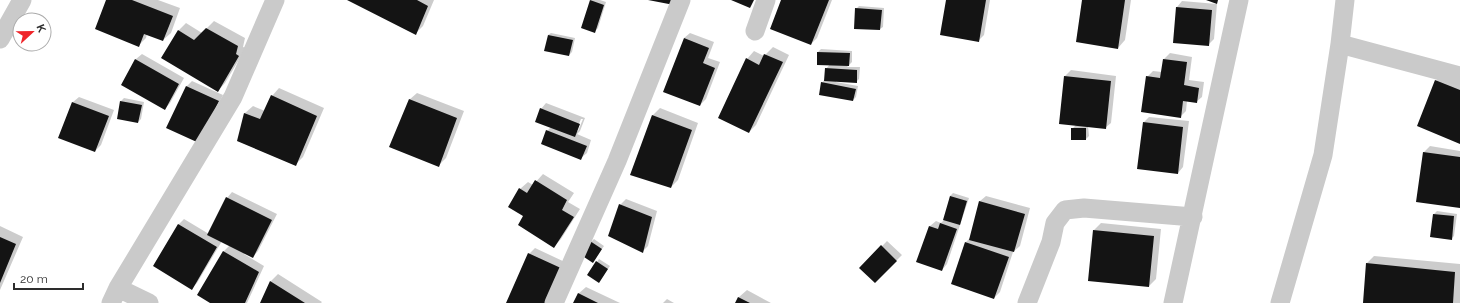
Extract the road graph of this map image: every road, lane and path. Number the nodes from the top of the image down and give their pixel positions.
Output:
1 (22, 0) edge
2 (275, 0) edge
3 (682, 0) edge
4 (766, 0) edge
5 (1239, 0) edge
6 (1344, 0) edge
7 (755, 31) dead end
8 (0, 39) edge
9 (1340, 44) junction
10 (1460, 76) edge
11 (1192, 217) junction
12 (114, 296) edge
13 (149, 303) edge
14 (554, 303) edge
15 (1027, 303) edge
16 (1173, 303) edge
17 (1280, 303) edge

1 - 8 street
2 - 12 street
3 - 14 street
4 - 7 street
5 - 11 street
6 - 9 street
9 - 10 street
9 - 17 street
11 - 15 street
11 - 16 street
12 - 13 street

